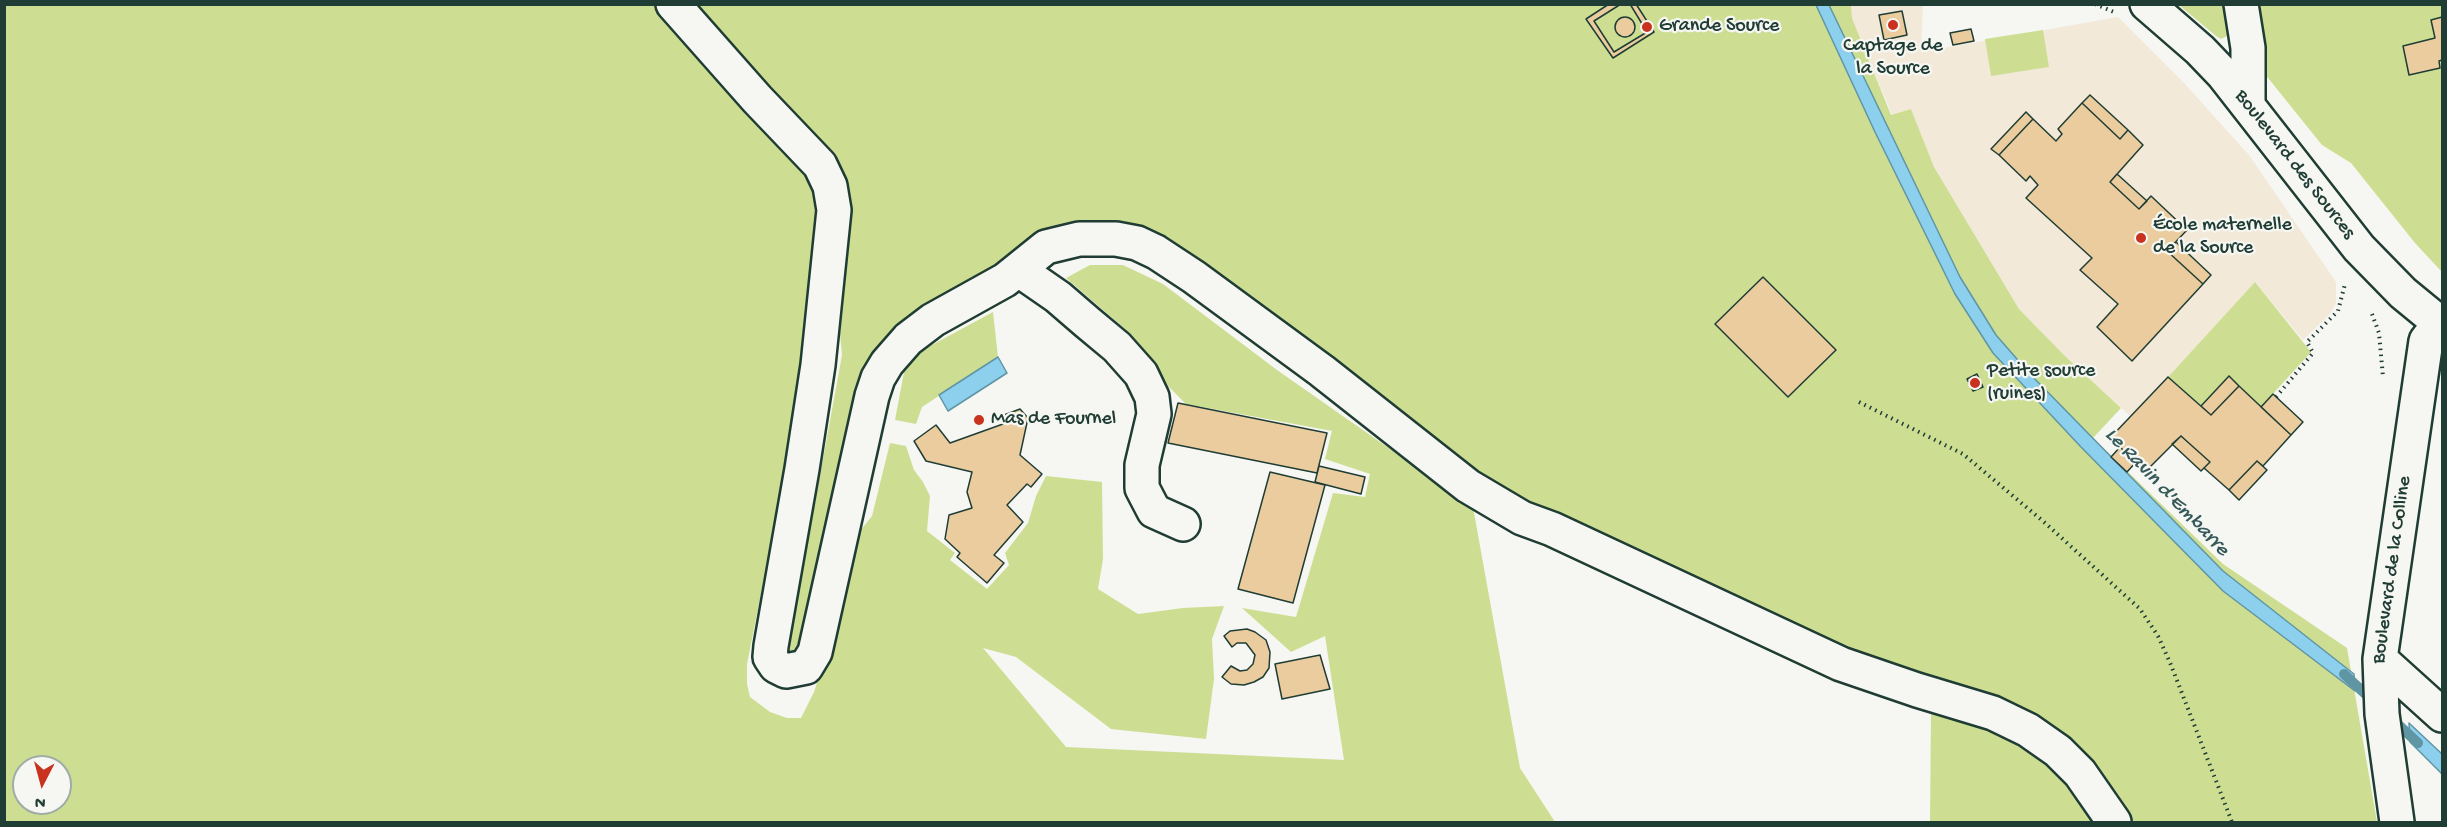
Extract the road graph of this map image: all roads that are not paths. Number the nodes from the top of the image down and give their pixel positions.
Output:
1 (673, 4) edge
2 (2147, 4) edge
3 (2241, 4) edge
4 (2169, 15) edge
5 (2236, 68) junction
6 (1020, 270) junction
7 (2441, 324) edge
8 (1183, 524) dead end
9 (2379, 667) junction
10 (2442, 714) edge
11 (2114, 822) edge
12 (2397, 822) edge

1 - 6 street
2 - 4 street, Boulevard des Sources
3 - 5 street
4 - 5 street, Boulevard des Sources
5 - 7 street, Boulevard des Sources
6 - 8 street
6 - 11 street
7 - 9 street, Boulevard de la Colline
9 - 10 street
9 - 12 street, Boulevard de la Colline

